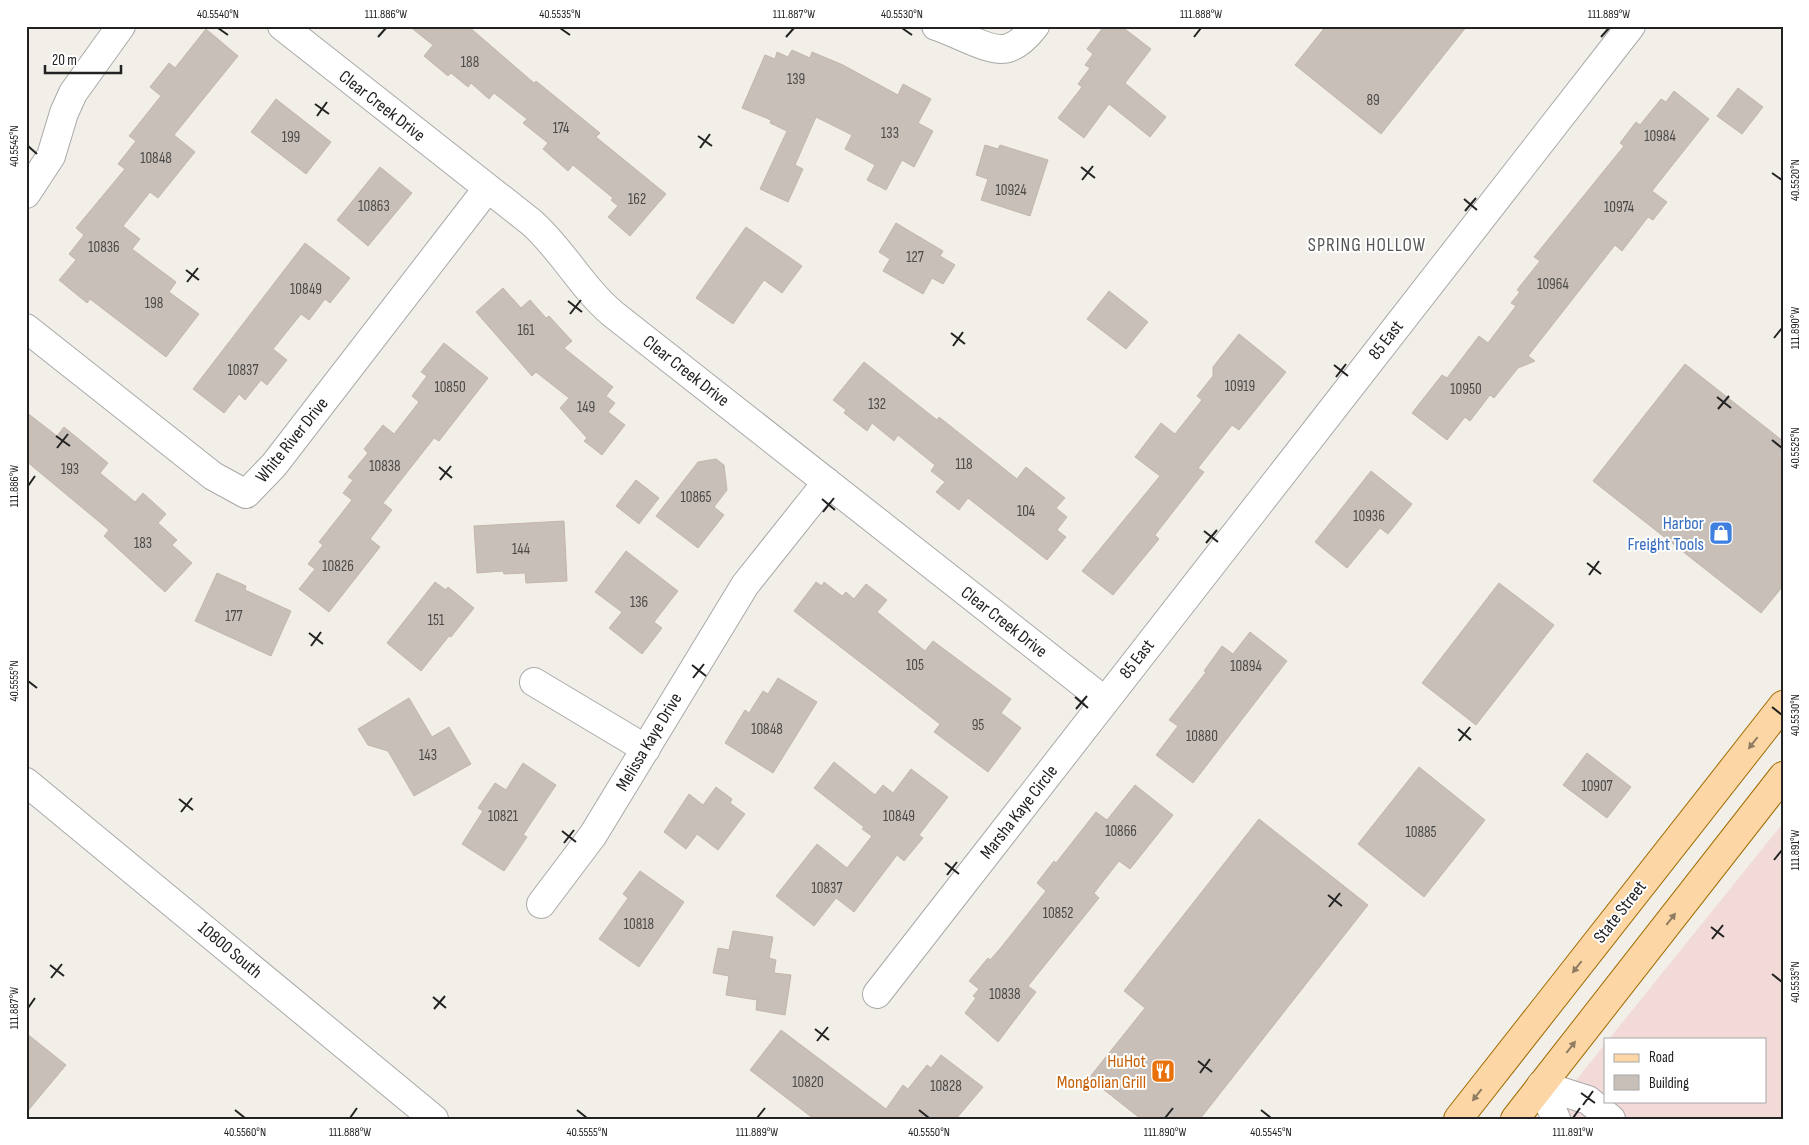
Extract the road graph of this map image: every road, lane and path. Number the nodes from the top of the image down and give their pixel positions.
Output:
1 (121, 26) edge
2 (282, 26) edge
3 (936, 26) edge
4 (1035, 26) edge
5 (1631, 26) edge
6 (488, 189) junction
7 (26, 194) edge
8 (26, 328) edge
9 (827, 482) junction
10 (534, 682) dead end
11 (1105, 701) junction
12 (1783, 705) edge
13 (646, 749) junction
14 (1783, 776) edge
15 (26, 782) edge
16 (541, 904) dead end
17 (877, 994) dead end
18 (1541, 1086) junction
19 (434, 1119) edge
20 (1458, 1119) edge
21 (1515, 1119) edge
22 (1556, 1119) edge
23 (1611, 1119) edge

1 - 7 street
2 - 6 street, Clear Creek Drive
3 - 4 street
5 - 11 street, 85 East
6 - 8 street, White River Drive
6 - 9 street, Clear Creek Drive
9 - 11 street, Clear Creek Drive
9 - 13 street, Melissa Kaye Drive
10 - 13 street
11 - 17 street, Marsha Kaye Circle
12 -> 20 main road, State Street
13 - 16 street, Melissa Kaye Drive
18 -> 14 main road
15 - 19 street, 10800 South
18 - 21 main road
18 - 22 street
18 - 23 street

